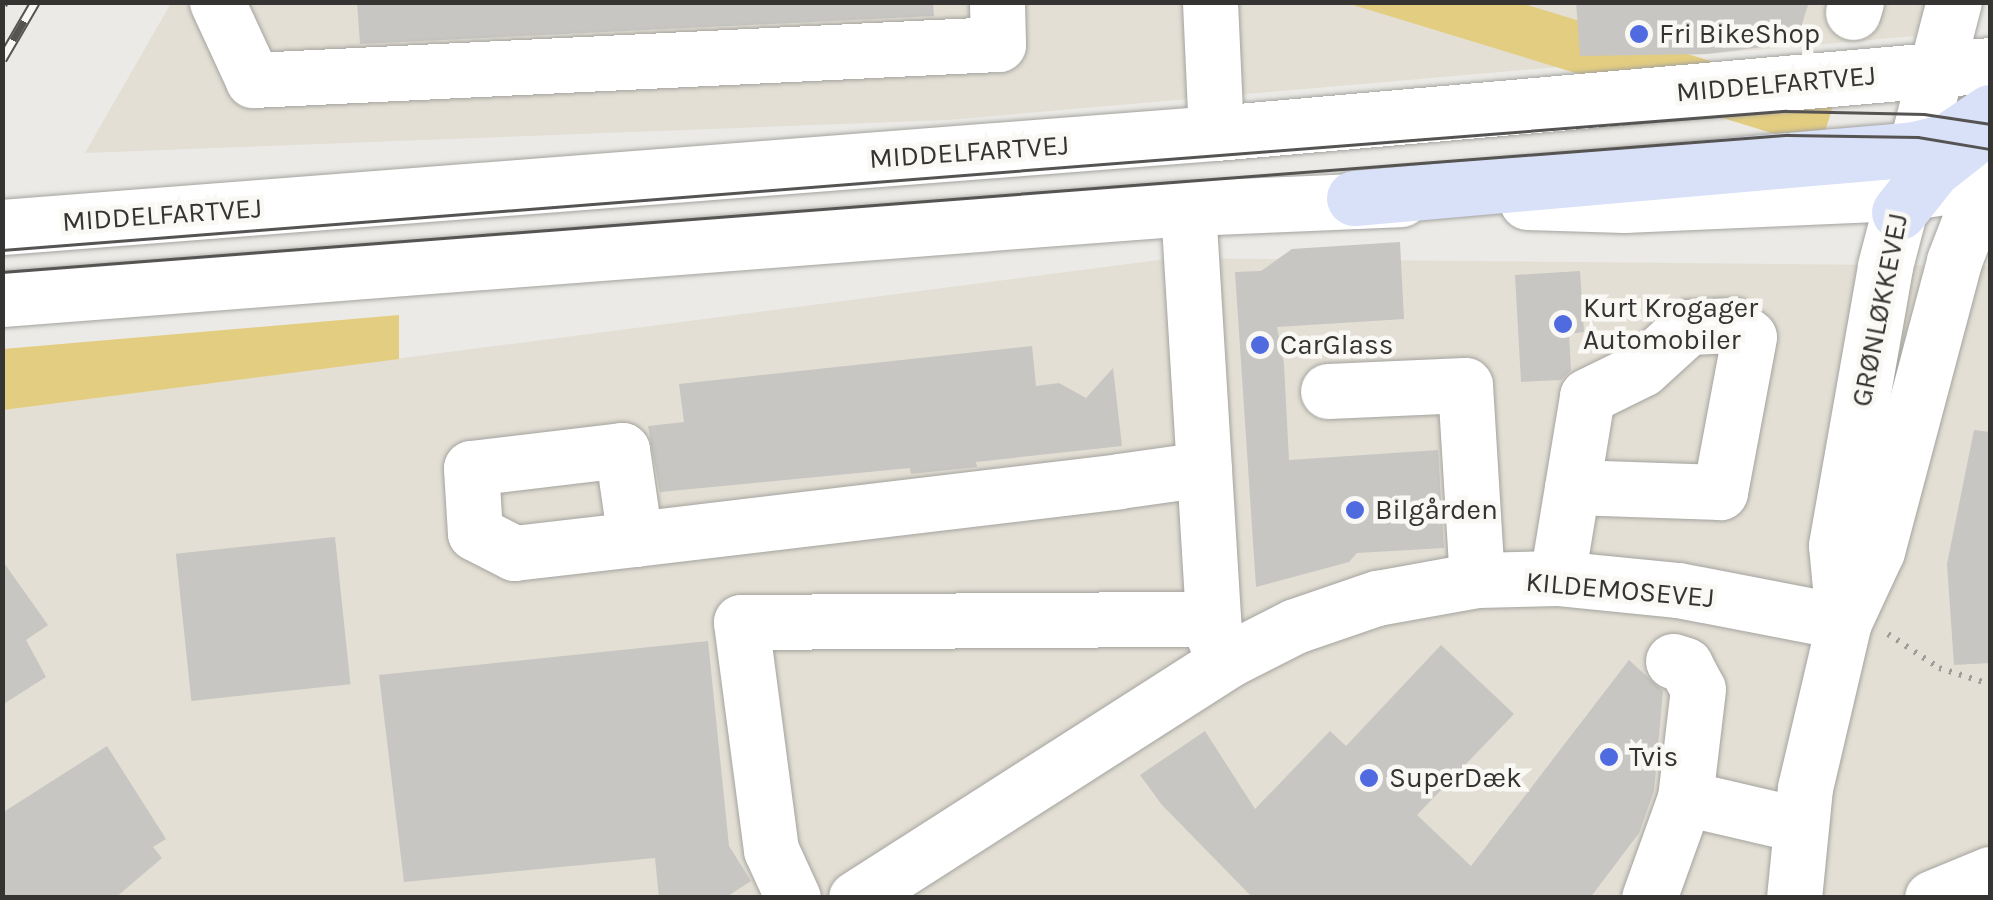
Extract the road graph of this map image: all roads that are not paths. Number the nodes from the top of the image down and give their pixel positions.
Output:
1 (217, 2) edge
2 (996, 2) edge
3 (1210, 2) edge
4 (1954, 2) edge
5 (1990, 65) edge
6 (1990, 112) edge
7 (1216, 133) junction
8 (1921, 159) junction
9 (1989, 164) edge
10 (1354, 198) joint
11 (1188, 208) junction
12 (2, 227) edge
13 (19, 297) edge
14 (1328, 391) dead end
15 (1204, 469) junction
16 (1572, 487) dead end
17 (635, 539) dead end
18 (1558, 578) junction
19 (1477, 580) junction
20 (1844, 622) junction
21 (1221, 640) junction
22 (1673, 662) dead end
23 (1685, 798) junction
24 (1801, 825) junction
25 (1990, 874) edge
26 (862, 896) edge
27 (793, 898) edge
28 (1648, 898) edge
29 (1794, 898) edge
30 (1932, 898) edge

1 - 2 street
3 - 7 street
4 - 8 street, GRØNLØKKEVEJ
5 - 8 street, MIDDELFARTVEJ
6 - 8 main road
7 - 8 street, MIDDELFARTVEJ
7 - 12 street, MIDDELFARTVEJ
8 - 9 main road
8 - 10 main road
8 - 20 street, GRØNLØKKEVEJ
9 - 20 street, GRØNLØKKEVEJ
10 - 11 street
11 - 13 street
11 - 15 street
14 - 19 street
15 - 17 street
15 - 21 street
16 - 18 street
18 - 19 street, KILDEMOSEVEJ
18 - 20 street, KILDEMOSEVEJ
19 - 21 street, KILDEMOSEVEJ
20 - 24 street, GRØNLØKKEVEJ
21 - 26 street, KILDEMOSEVEJ
21 - 27 street
22 - 23 street
23 - 24 street
23 - 28 street
24 - 29 street, GRØNLØKKEVEJ
25 - 30 street

